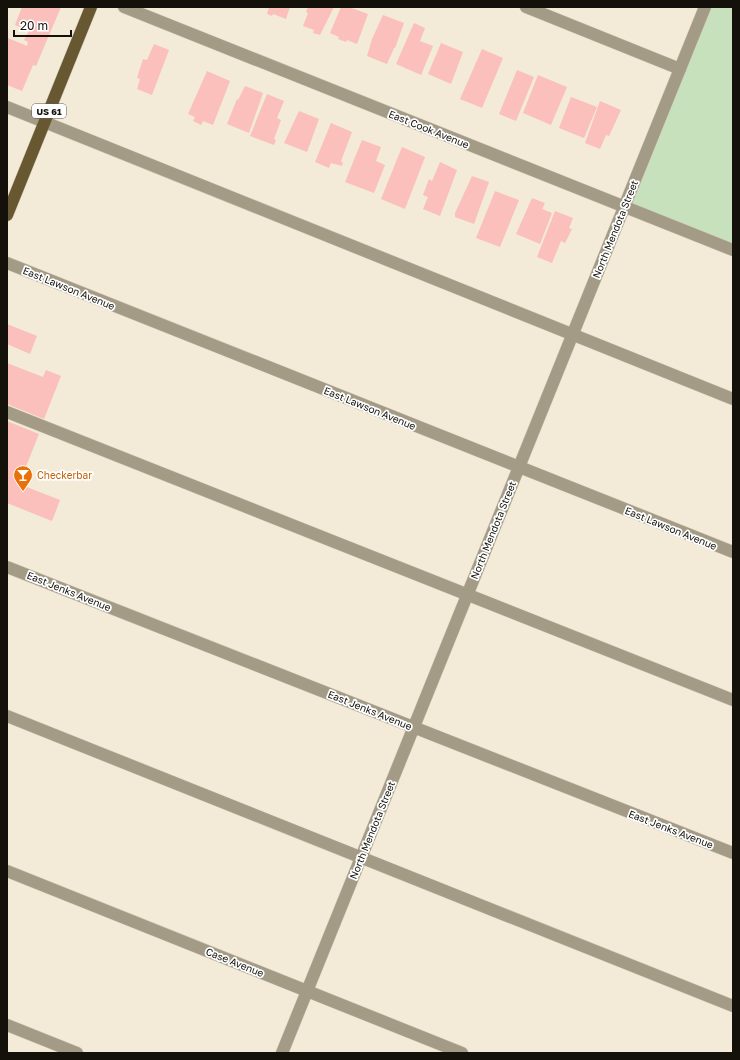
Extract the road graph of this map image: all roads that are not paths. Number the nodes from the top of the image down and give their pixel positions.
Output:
1 (91, 7) edge
2 (124, 7) edge
3 (526, 7) edge
4 (705, 7) edge
5 (680, 69) junction
6 (7, 107) edge
7 (45, 122) junction
8 (624, 207) junction
9 (7, 215) edge
10 (733, 250) edge
11 (7, 263) edge
12 (572, 334) junction
13 (733, 399) edge
14 (7, 412) edge
15 (519, 466) junction
16 (733, 552) edge
17 (7, 566) edge
18 (467, 594) junction
19 (733, 700) edge
20 (7, 716) edge
21 (413, 728) junction
22 (733, 853) edge
23 (361, 858) junction
24 (7, 871) edge
25 (308, 991) junction
26 (733, 1006) edge
27 (7, 1025) edge
28 (76, 1053) edge
29 (282, 1053) edge
30 (462, 1053) edge

1 - 7 main road, US 61
2 - 8 street, East Cook Avenue
3 - 5 street
4 - 5 street, North Mendota Street
5 - 8 street, North Mendota Street
6 - 7 street
7 - 9 main road, US 61
7 - 12 street
8 - 10 street, East Cook Avenue
8 - 12 street, North Mendota Street
11 - 15 street, East Lawson Avenue
12 - 13 street
12 - 15 street, North Mendota Street
14 - 18 street
15 - 16 street, East Lawson Avenue
15 - 18 street, North Mendota Street
17 - 21 street, East Jenks Avenue
18 - 19 street
18 - 21 street, North Mendota Street
20 - 23 street
21 - 22 street, East Jenks Avenue
21 - 23 street, North Mendota Street
23 - 25 street, North Mendota Street
23 - 26 street
24 - 25 street, Case Avenue
25 - 29 street, North Mendota Street
25 - 30 street, Case Avenue
27 - 28 street

